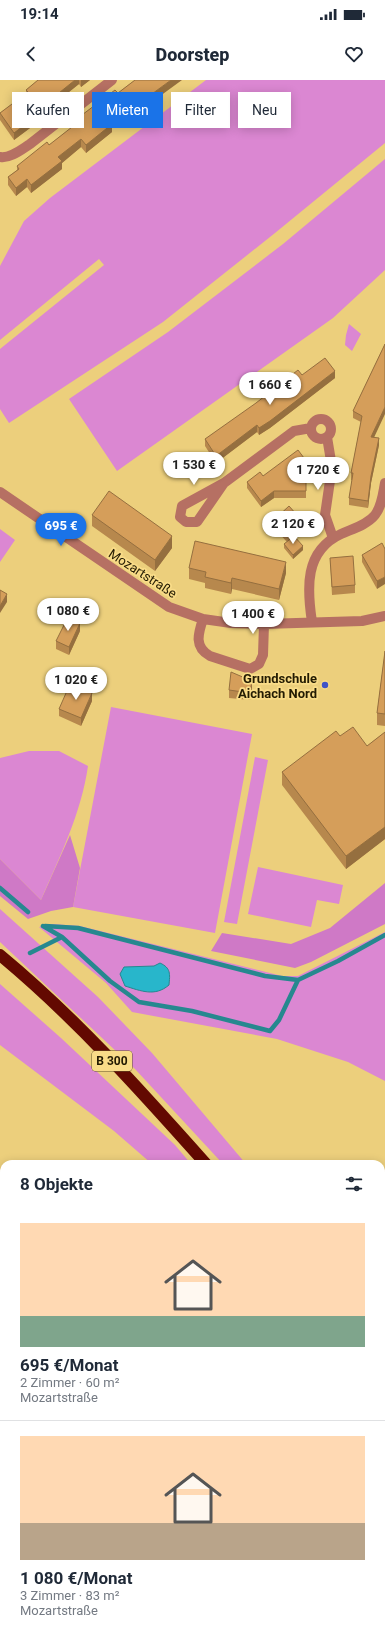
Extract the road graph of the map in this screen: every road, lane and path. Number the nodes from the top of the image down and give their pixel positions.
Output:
1 (112, 80) edge
2 (0, 157) edge
3 (311, 428) junction
4 (328, 437) junction
5 (224, 483) junction
6 (385, 483) edge
7 (0, 492) edge
8 (333, 538) junction
9 (385, 616) edge
10 (202, 619) junction
11 (312, 622) junction
12 (264, 624) junction
13 (0, 955) edge
14 (202, 1160) edge

1 - 2 street
3 - 4 street
3 - 4 street
3 - 5 street
4 - 8 street
5 - 5 street
6 - 8 street
7 - 10 street, Mozartstraße
8 - 11 street
9 - 11 street, Mozartstraße
10 - 12 street, Mozartstraße
10 - 12 street
11 - 12 street, Mozartstraße
13 - 14 highway, B 300

